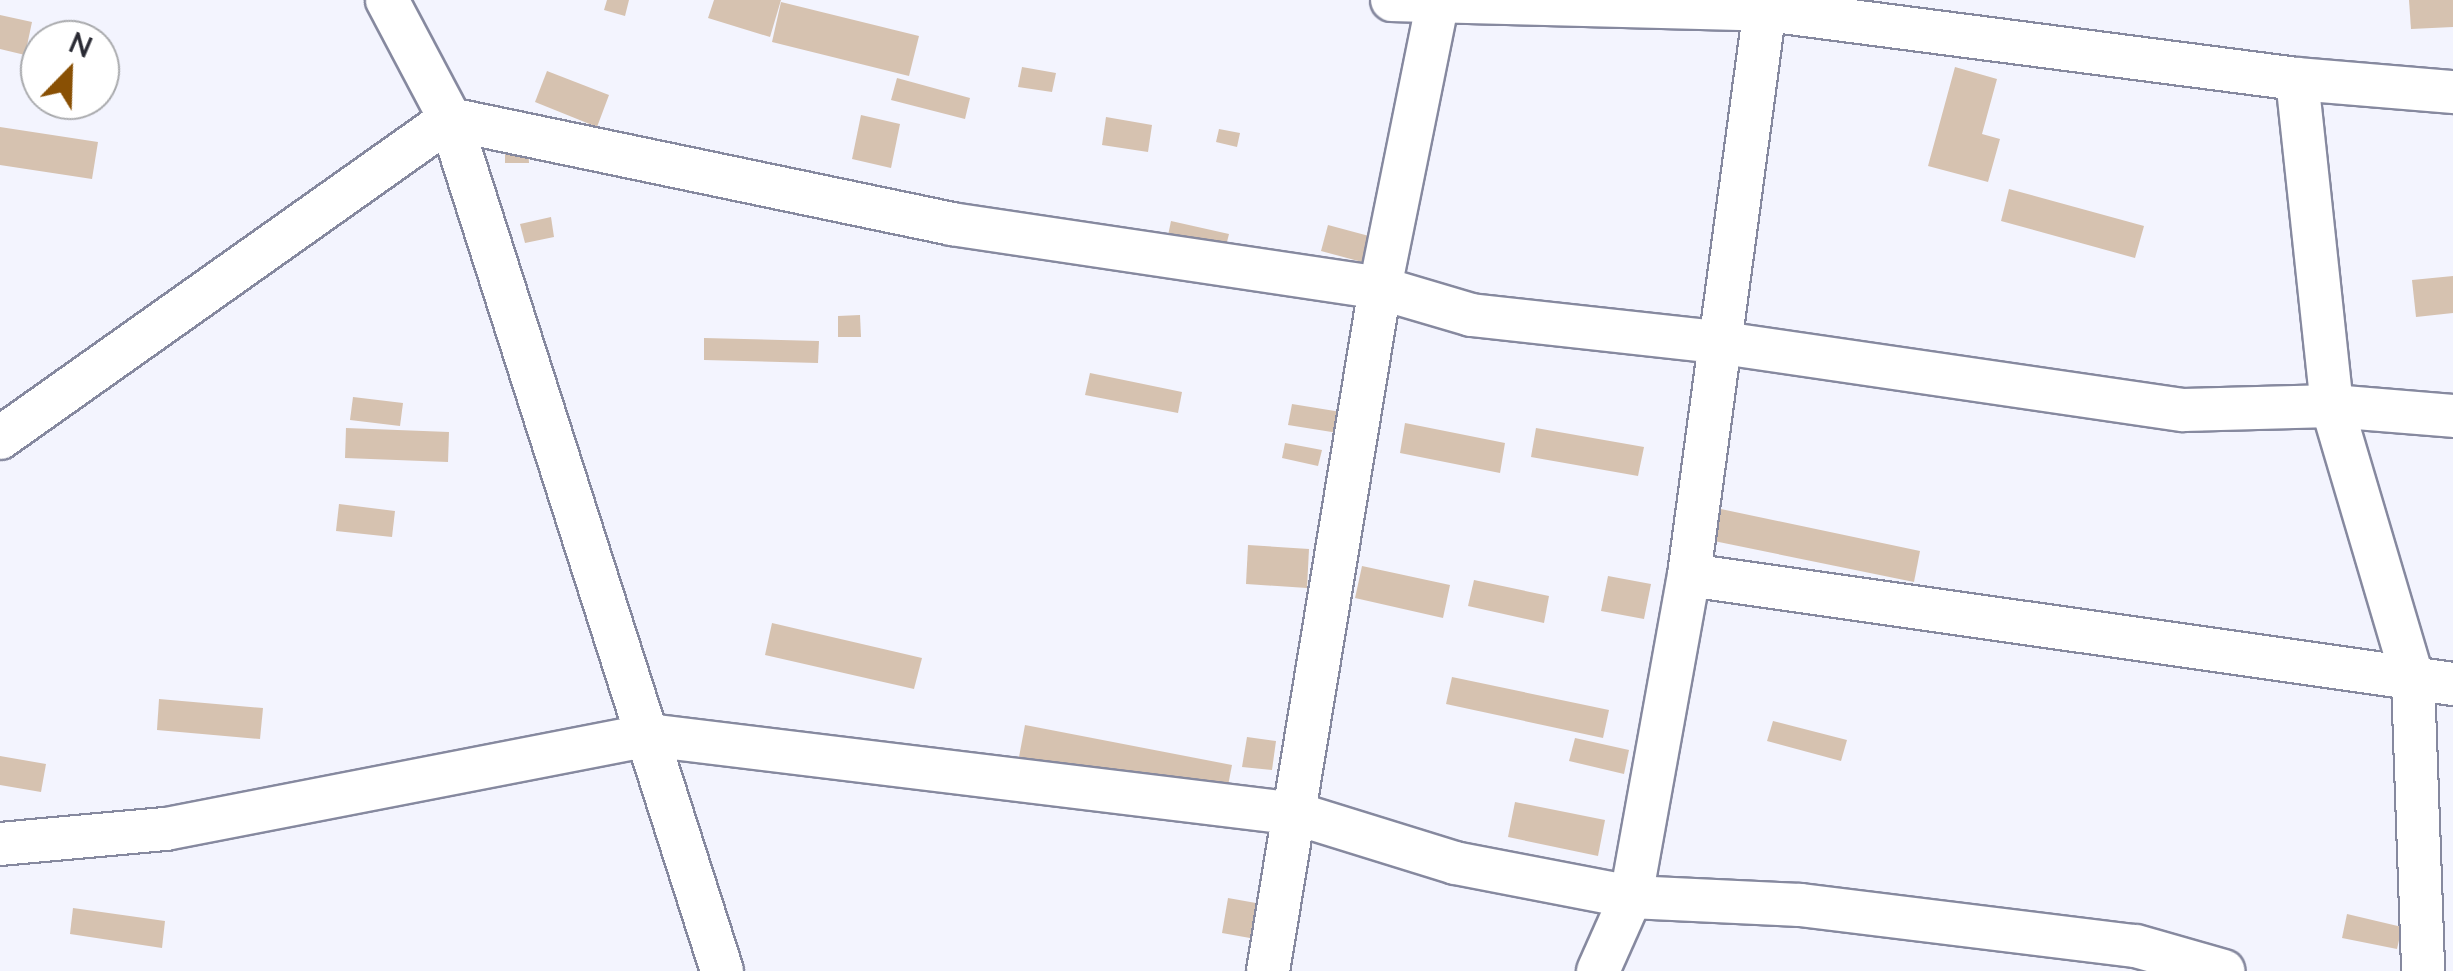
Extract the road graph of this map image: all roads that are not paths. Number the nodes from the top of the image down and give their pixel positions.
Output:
1 (388, 0) edge
2 (1392, 0) edge
3 (1767, 5) edge
4 (1436, 6) junction
5 (2297, 79) junction
6 (2453, 92) edge
7 (450, 120) junction
8 (1380, 288) junction
9 (1716, 342) junction
10 (2332, 406) junction
11 (2453, 416) edge
12 (0, 438) edge
13 (1689, 575) junction
14 (2433, 682) edge
15 (648, 735) junction
16 (1297, 814) junction
17 (0, 844) edge
18 (1631, 897) junction
19 (722, 971) edge
20 (1268, 971) edge
21 (1598, 971) edge
22 (2224, 971) edge
23 (2423, 971) edge

1 - 7 street
2 - 4 street
3 - 4 street
3 - 5 street
3 - 9 street
4 - 8 street
5 - 6 street
5 - 10 street
7 - 8 street
7 - 12 street
7 - 15 street
8 - 9 street
8 - 16 street
9 - 10 street
9 - 13 street
10 - 11 street
10 - 14 street
13 - 14 street
13 - 18 street
14 - 23 street
15 - 16 street
15 - 17 street
15 - 19 street
16 - 18 street
16 - 20 street
18 - 21 street
18 - 22 street

